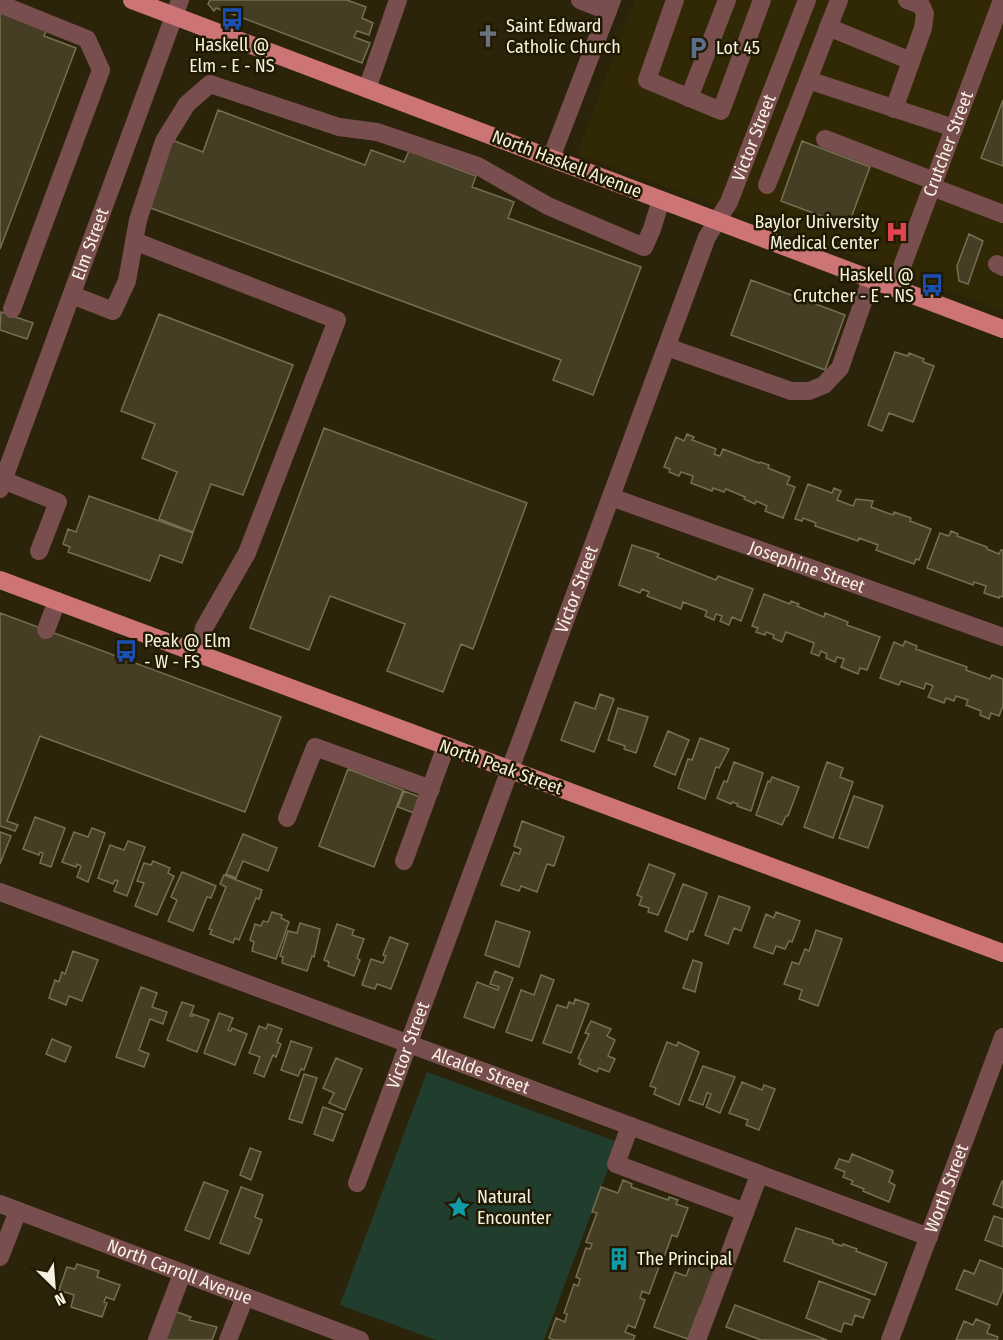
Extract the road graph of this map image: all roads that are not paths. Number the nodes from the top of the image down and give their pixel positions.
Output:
1 (132, 0) edge
2 (398, 0) edge
3 (580, 0) edge
4 (675, 0) edge
5 (727, 0) edge
6 (762, 0) edge
7 (807, 0) edge
8 (839, 0) edge
9 (907, 0) edge
10 (1002, 0) edge
11 (0, 4) edge
12 (610, 5) edge
13 (177, 8) edge
14 (828, 27) junction
15 (911, 62) junction
16 (808, 80) junction
17 (368, 89) junction
18 (689, 98) junction
19 (894, 109) junction
20 (954, 128) junction
21 (825, 139) dead end
22 (551, 158) junction
23 (933, 184) junction
24 (767, 185) dead end
25 (661, 200) junction
26 (1003, 214) edge
27 (717, 222) junction
28 (134, 241) junction
29 (871, 279) junction
30 (894, 288) junction
31 (72, 295) junction
32 (12, 309) dead end
33 (1003, 329) edge
34 (667, 347) junction
35 (3, 475) edge
36 (611, 497) junction
37 (39, 551) dead end
38 (0, 580) edge
39 (57, 601) junction
40 (46, 630) dead end
41 (1003, 637) edge
42 (198, 653) junction
43 (446, 746) junction
44 (509, 770) junction
45 (431, 789) junction
46 (288, 818) dead end
47 (404, 861) dead end
48 (0, 892) edge
49 (1003, 953) edge
50 (1003, 1039) edge
51 (409, 1044) junction
52 (995, 1084) edge
53 (630, 1126) junction
54 (759, 1174) junction
55 (357, 1183) dead end
56 (0, 1204) edge
57 (18, 1210) junction
58 (745, 1212) junction
59 (929, 1237) junction
60 (0, 1257) edge
61 (182, 1274) junction
62 (245, 1297) junction
63 (158, 1340) edge
64 (228, 1340) edge
65 (360, 1340) edge
66 (697, 1340) edge
67 (890, 1340) edge

1 - 13 main road, North Haskell Avenue
2 - 17 street
3 - 12 street
4 - 18 street
5 - 18 street
6 - 18 street
7 - 27 street, Victor Street
8 - 14 street
9 - 15 street
10 - 20 street, Crutcher Street
11 - 32 street
12 - 22 street
13 - 17 main road, North Haskell Avenue
13 - 31 street, Elm Street
14 - 15 street
14 - 16 street
15 - 19 street
16 - 19 street
16 - 24 street
17 - 22 main road, North Haskell Avenue
19 - 20 street
20 - 23 street, Crutcher Street
21 - 23 street
22 - 25 main road, North Haskell Avenue
23 - 26 street
23 - 30 street, Crutcher Street
25 - 27 main road, North Haskell Avenue
25 - 28 street
27 - 29 main road, North Haskell Avenue
27 - 34 street, Victor Street
28 - 31 street
28 - 42 street
29 - 30 main road, North Haskell Avenue
29 - 34 street
30 - 33 main road, North Haskell Avenue
31 - 35 street, Elm Street
34 - 36 street, Victor Street
35 - 37 street
36 - 41 street, Josephine Street
36 - 44 street, Victor Street
38 - 39 main road, North Peak Street
39 - 40 street
39 - 42 main road, North Peak Street
42 - 43 main road, North Peak Street
43 - 44 main road, North Peak Street
43 - 45 street
44 - 49 main road, North Peak Street
44 - 51 street, Victor Street
45 - 46 street
45 - 47 street
48 - 51 street, Alcalde Street
50 - 52 street, Worth Street
51 - 53 street, Alcalde Street
51 - 55 street, Victor Street
52 - 59 street, Worth Street
53 - 54 street, Alcalde Street
53 - 58 street
54 - 58 street
54 - 59 street, Alcalde Street
56 - 57 street, North Carroll Avenue
57 - 60 street
57 - 61 street, North Carroll Avenue
58 - 66 street
59 - 67 street, Worth Street
61 - 62 street, North Carroll Avenue
61 - 63 street
62 - 64 street
62 - 65 street, North Carroll Avenue

